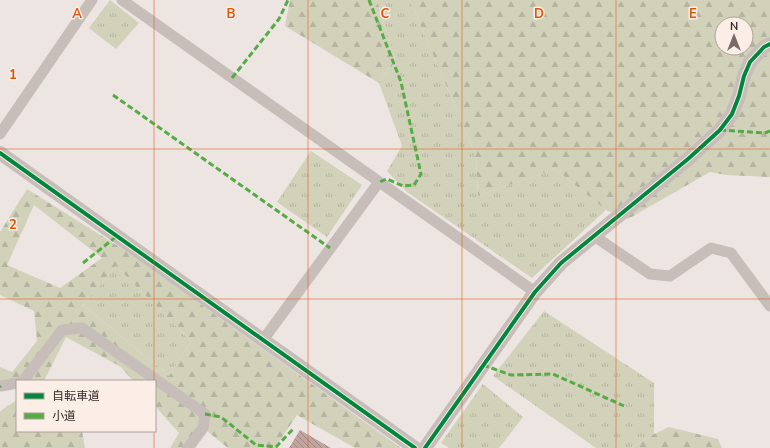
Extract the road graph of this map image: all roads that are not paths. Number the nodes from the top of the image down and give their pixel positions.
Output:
1 (92, 0) edge
2 (122, 0) edge
3 (770, 44) edge
4 (0, 134) edge
5 (0, 153) edge
6 (379, 182) junction
7 (594, 236) junction
8 (535, 292) junction
9 (770, 306) edge
10 (263, 340) junction
11 (24, 380) edge
12 (16, 383) edge
13 (0, 386) edge
14 (188, 448) edge
15 (415, 448) edge
16 (425, 448) edge

1 - 4 street
2 - 6 street
3 - 7 street
5 - 10 street
6 - 8 street
6 - 10 street
7 - 8 street
7 - 9 street
8 - 16 street
10 - 15 street
11 - 14 street
12 - 13 street

